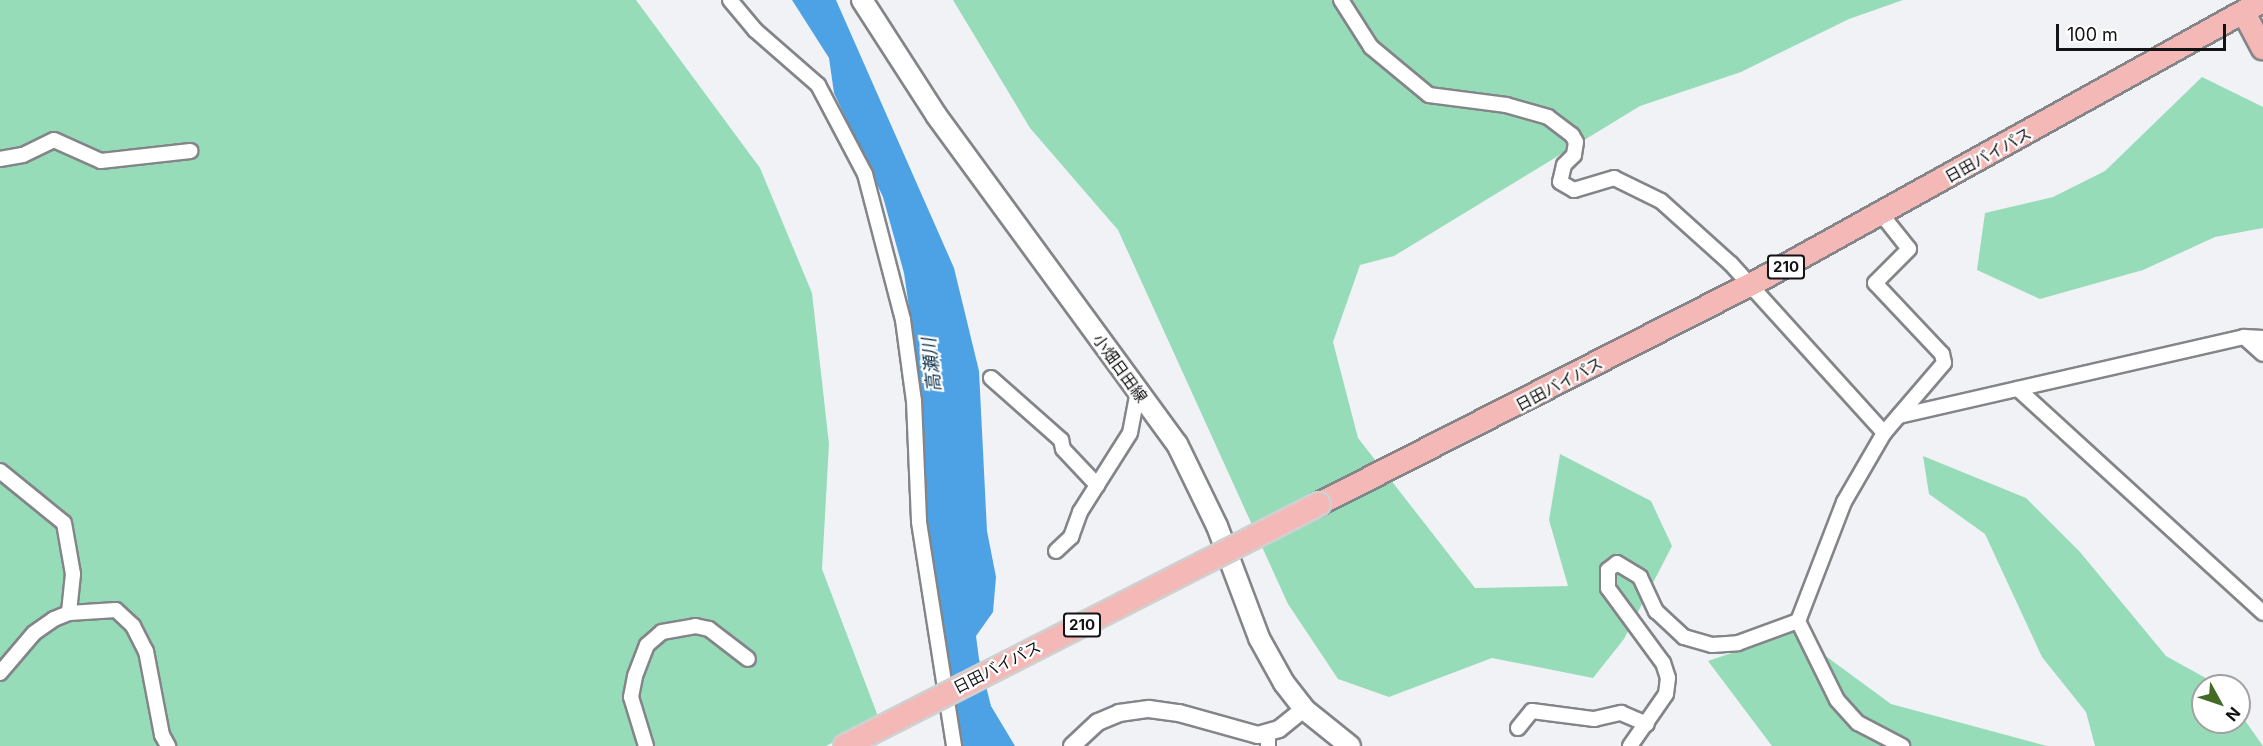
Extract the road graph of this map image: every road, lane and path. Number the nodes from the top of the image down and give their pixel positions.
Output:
1 (730, 0) edge
2 (862, 0) edge
3 (1341, 0) edge
4 (2263, 1) edge
5 (2244, 13) junction
6 (2263, 48) edge
7 (189, 151) dead end
8 (0, 159) edge
9 (1882, 215) junction
10 (1748, 286) junction
11 (2244, 337) junction
12 (2263, 338) edge
13 (2263, 354) edge
14 (991, 378) dead end
15 (2018, 389) junction
16 (1138, 391) junction
17 (1899, 416) junction
18 (1884, 433) junction
19 (0, 471) edge
20 (1097, 485) junction
21 (1056, 551) dead end
22 (69, 613) junction
23 (2263, 613) edge
24 (1798, 621) junction
25 (748, 659) dead end
26 (0, 673) edge
27 (1304, 709) junction
28 (1647, 724) junction
29 (1518, 728) dead end
30 (1268, 739) edge
31 (168, 746) edge
32 (646, 746) edge
33 (845, 746) edge
34 (954, 746) edge
35 (1072, 746) edge
36 (1350, 746) edge
37 (1630, 746) edge
38 (1902, 746) edge

1 - 34 street
2 - 16 main road, 小畑日田線
3 - 10 street
4 - 5 highway, 日田バイパス / 210
5 - 6 highway
5 - 9 highway, 日田バイパス / 210
7 - 8 street
9 - 10 highway, 日田バイパス / 210
9 - 17 street
10 - 18 street
10 - 33 highway, 日田バイパス / 210, bridge
11 - 12 street
11 - 13 street
11 - 15 street
14 - 20 street
15 - 17 street
15 - 23 street
16 - 20 street
16 - 27 main road, 小畑日田線
17 - 18 street
18 - 24 street
19 - 22 street
20 - 21 street
22 - 26 street
22 - 31 street
24 - 28 street
24 - 38 street
25 - 32 street
27 - 30 street
27 - 36 main road, 小畑日田線
28 - 29 street
28 - 37 street
30 - 35 street

